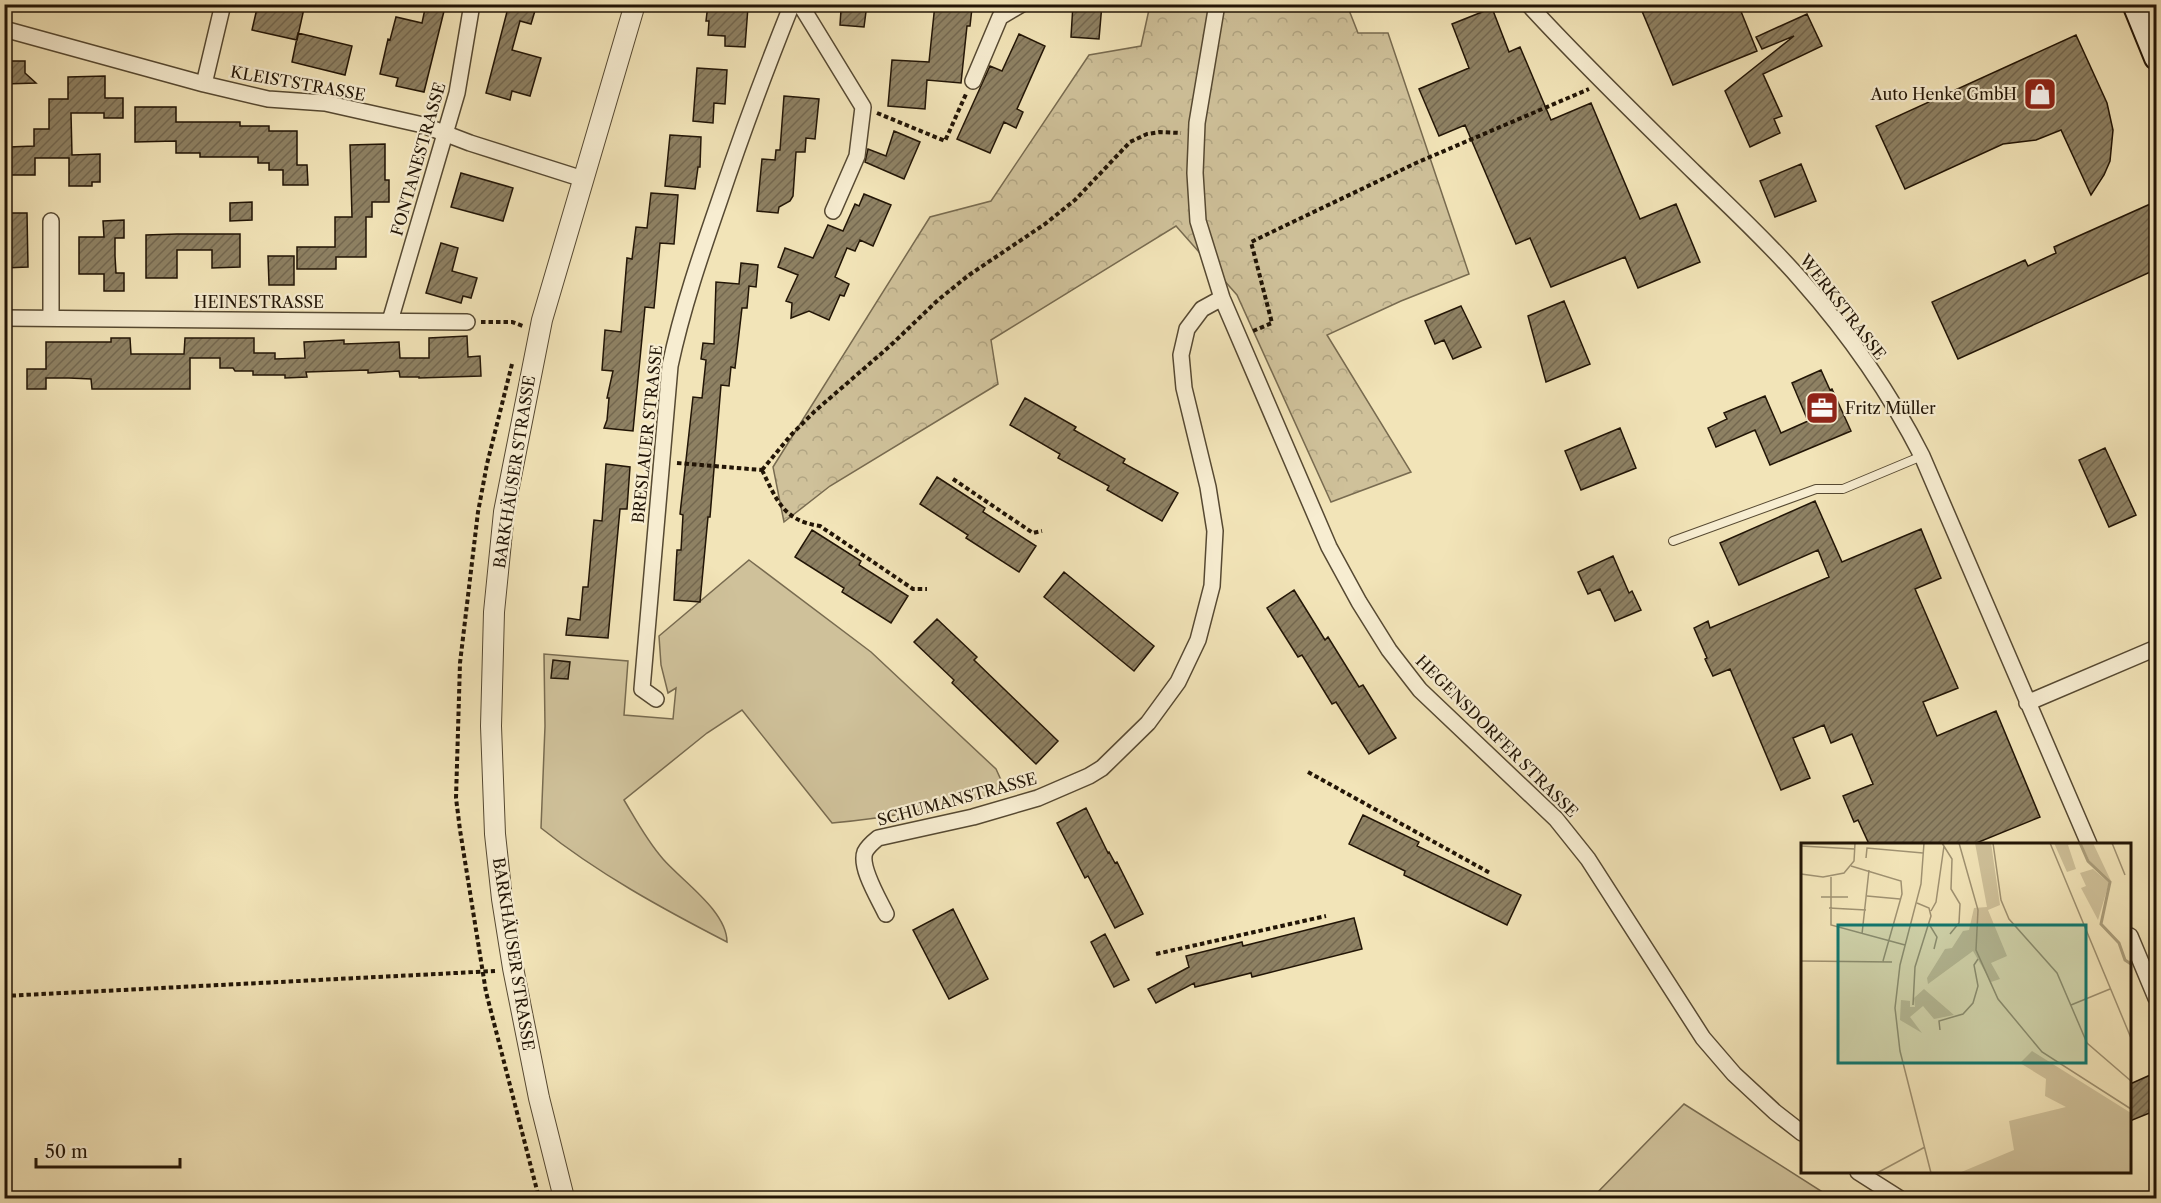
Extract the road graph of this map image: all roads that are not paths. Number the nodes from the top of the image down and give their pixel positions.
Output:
1 (223, 4) edge
2 (472, 4) edge
3 (635, 4) edge
4 (792, 4) edge
5 (800, 4) edge
6 (1022, 4) edge
7 (1216, 4) edge
8 (1528, 4) edge
9 (2134, 4) edge
10 (4, 29) edge
11 (2157, 58) edge
12 (973, 81) road end
13 (204, 84) junction
14 (446, 134) junction
15 (583, 179) junction
16 (833, 211) dead end
17 (51, 221) dead end
18 (1222, 298) junction
19 (4, 318) edge
20 (51, 318) junction
21 (390, 321) junction
22 (467, 322) road end
23 (1922, 456) junction
24 (1673, 541) dead end
25 (2157, 648) edge
26 (656, 699) dead end
27 (2027, 703) junction
28 (2089, 843) edge
29 (886, 914) dead end
30 (2131, 938) edge
31 (2157, 998) edge
32 (1801, 1132) edge
33 (1860, 1173) edge
34 (564, 1198) edge
35 (1899, 1198) edge

1 - 13 street
2 - 14 street, FONTANESTRASSE
3 - 15 street, BARKHÄUSER STRASSE
4 - 26 street, BRESLAUER STRASSE
5 - 16 street
6 - 12 street
7 - 18 street, HEGENSDORFER STRASSE
8 - 23 street, WERKSTRASSE
9 - 11 main road
10 - 13 street, KLEISTSTRASSE
13 - 14 street, KLEISTSTRASSE
14 - 15 street, KLEISTSTRASSE
14 - 21 street, FONTANESTRASSE
15 - 34 street, BARKHÄUSER STRASSE
17 - 20 street
18 - 29 street, SCHUMANSTRASSE
18 - 32 street, HEGENSDORFER STRASSE
19 - 20 street, HEINESTRASSE
20 - 21 street, HEINESTRASSE
21 - 22 street, HEINESTRASSE
23 - 24 lane
23 - 27 street, WERKSTRASSE
25 - 27 street
27 - 28 street, WERKSTRASSE
30 - 31 street
33 - 35 street

